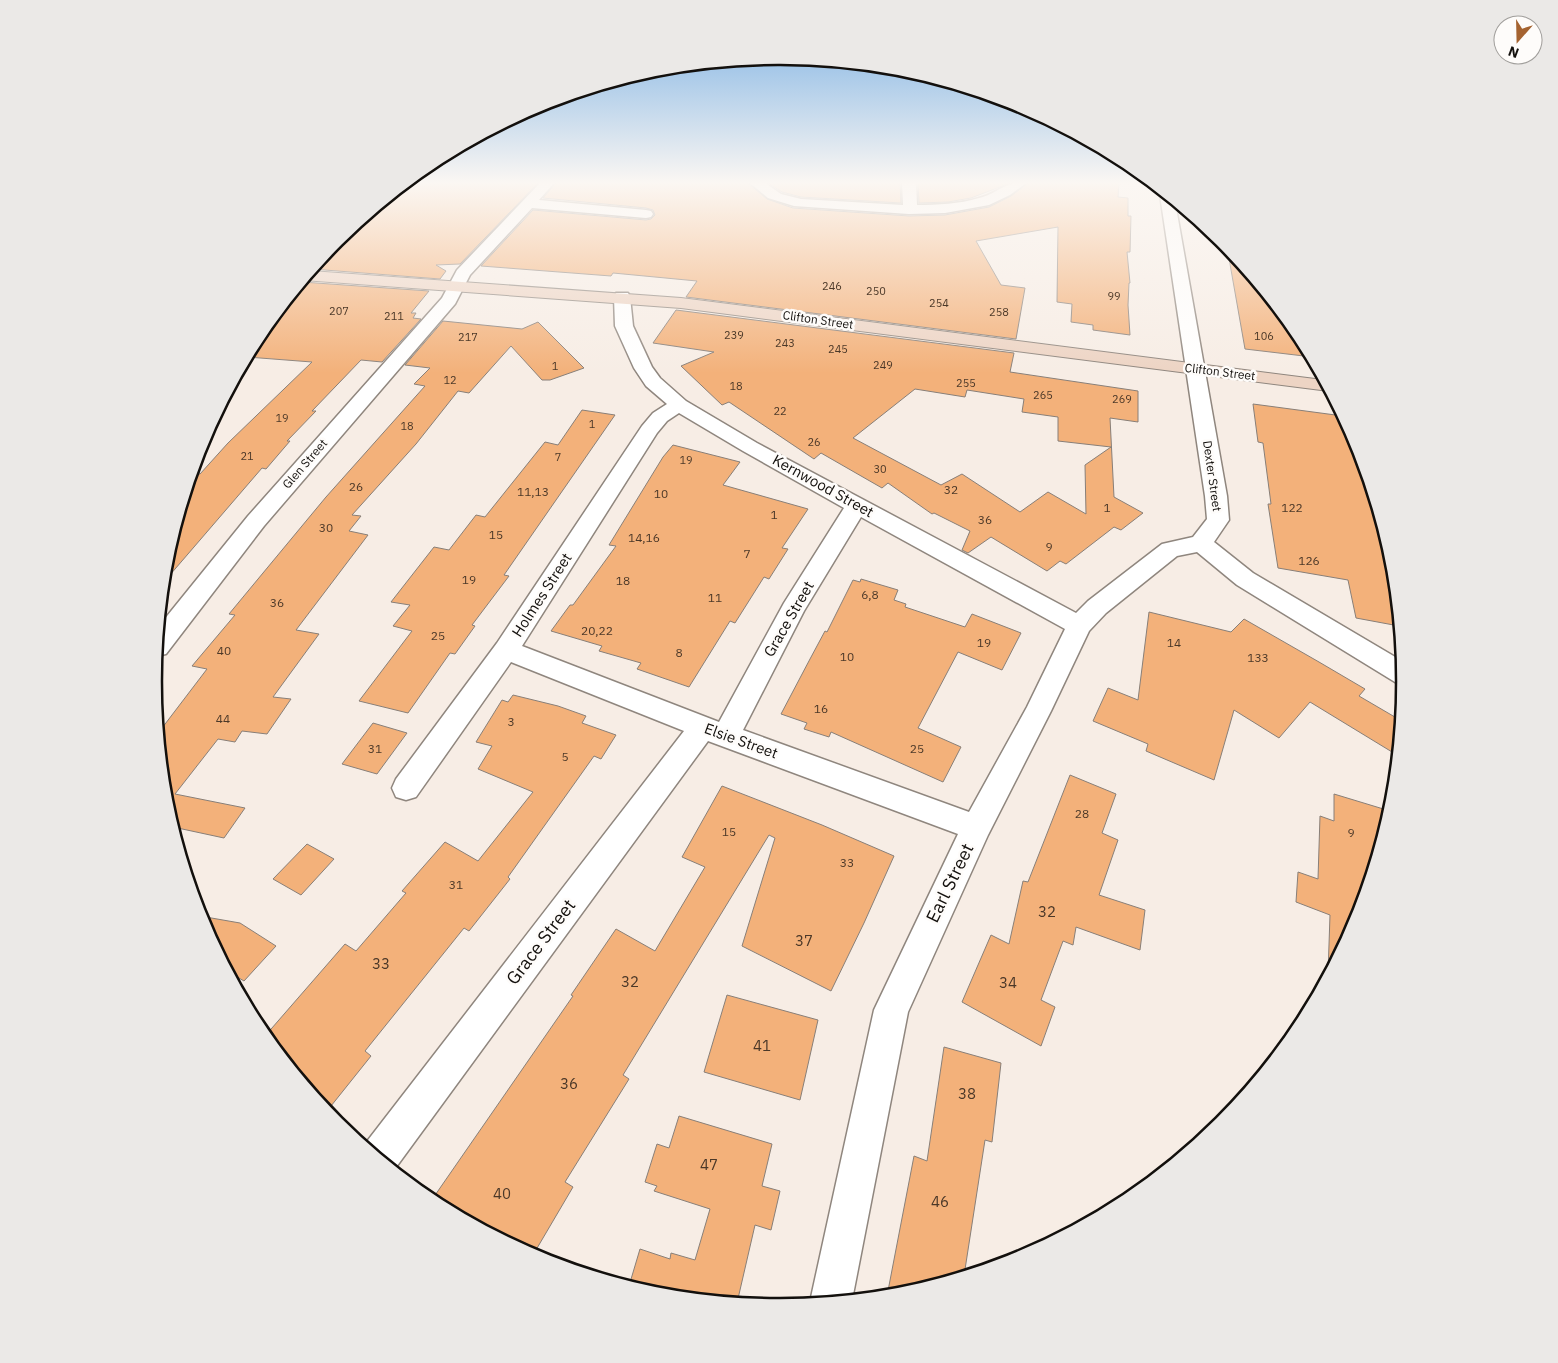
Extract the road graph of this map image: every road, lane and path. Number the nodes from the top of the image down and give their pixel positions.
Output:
1 (487, 247) edge
2 (1175, 247) edge
3 (314, 276) edge
4 (457, 285) junction
5 (622, 297) junction
6 (1195, 369) junction
7 (1319, 385) edge
8 (679, 405) junction
9 (857, 505) junction
10 (1201, 542) junction
11 (1079, 626) junction
12 (164, 638) edge
13 (506, 650) junction
14 (1395, 670) edge
15 (714, 731) junction
16 (406, 788) dead end
17 (976, 828) junction
18 (383, 1153) edge
19 (833, 1296) edge

1 - 4 street, Glen Street
2 - 6 street, Dexter Street
3 - 4 street, Clifton Street
4 - 5 street, Clifton Street
4 - 12 street, Glen Street
5 - 6 street, Clifton Street
5 - 8 street, Kernwood Street
6 - 7 street, Clifton Street
6 - 10 street, Dexter Street
8 - 9 street, Kernwood Street
8 - 13 street, Holmes Street
9 - 11 street, Kernwood Street
9 - 15 street, Grace Street
10 - 11 street, Earl Street
10 - 14 street
11 - 17 street, Earl Street
13 - 15 street, Elsie Street
13 - 16 street, Holmes Street
15 - 17 street, Elsie Street
15 - 18 street, Grace Street
17 - 19 street, Earl Street

